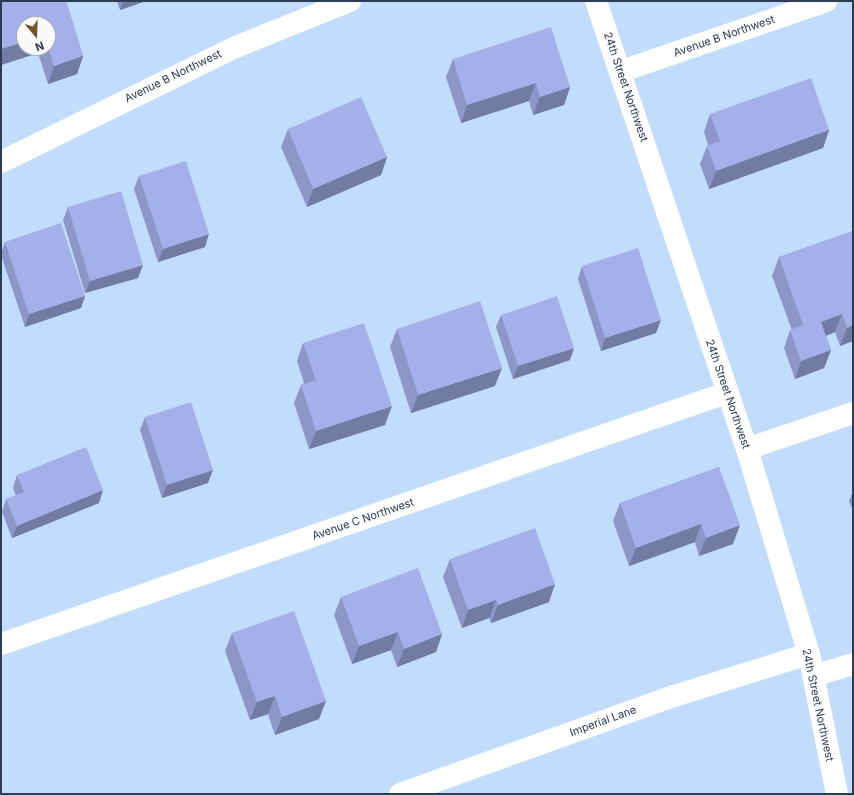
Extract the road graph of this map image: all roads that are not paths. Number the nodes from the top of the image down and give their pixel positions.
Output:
1 (350, 1) edge
2 (596, 1) edge
3 (826, 1) edge
4 (622, 71) junction
5 (1, 162) edge
6 (726, 393) junction
7 (853, 413) edge
8 (747, 449) junction
9 (1, 644) edge
10 (809, 654) junction
11 (853, 664) edge
12 (813, 676) junction
13 (400, 794) edge
14 (837, 794) edge

1 - 5 street, Avenue B Northwest
2 - 4 street, 24th Street Northwest
3 - 4 street, Avenue B Northwest
4 - 6 street, 24th Street Northwest
6 - 8 street, 24th Street Northwest
6 - 9 street, Avenue C Northwest
7 - 8 street
8 - 10 street, 24th Street Northwest
10 - 12 street, 24th Street Northwest
10 - 13 street, Imperial Lane
11 - 12 street
12 - 14 street, 24th Street Northwest

